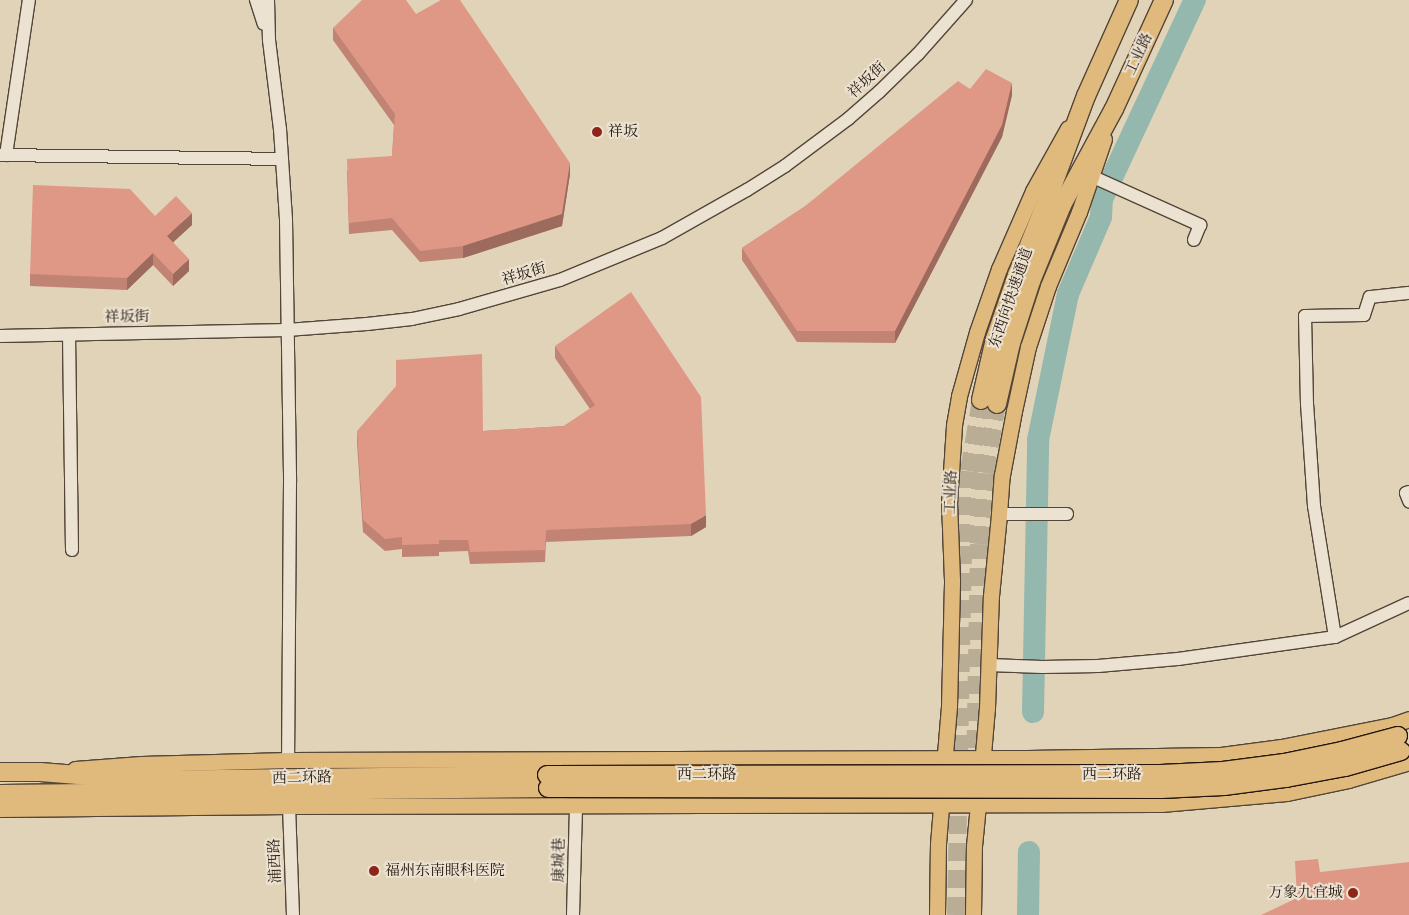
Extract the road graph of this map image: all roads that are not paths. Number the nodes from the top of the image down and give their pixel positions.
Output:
1 (29, 0) edge
2 (256, 0) edge
3 (268, 0) edge
4 (966, 0) edge
5 (1129, 0) edge
6 (1164, 0) edge
7 (269, 40) junction
8 (1086, 96) junction
9 (1114, 109) junction
10 (3, 155) edge
11 (282, 159) junction
12 (1097, 179) junction
13 (1055, 201) junction
14 (1194, 240) dead end
15 (1409, 293) edge
16 (287, 330) junction
17 (69, 335) junction
18 (0, 336) edge
19 (989, 402) tunnel mouth
20 (1409, 492) edge
21 (1409, 501) edge
22 (999, 514) junction
23 (1067, 514) dead end
24 (72, 550) dead end
25 (1409, 603) edge
26 (1335, 637) junction
27 (989, 665) junction
28 (1409, 719) edge
29 (1405, 746) edge
30 (945, 758) junction
31 (982, 758) junction
32 (288, 760) junction
33 (0, 772) edge
34 (40, 772) junction
35 (548, 782) junction
36 (0, 794) edge
37 (978, 804) junction
38 (941, 805) junction
39 (289, 806) junction
40 (576, 806) junction
41 (0, 809) edge
42 (293, 915) edge
43 (573, 915) edge
44 (937, 915) edge
45 (973, 915) edge

1 - 10 street
2 - 7 street
3 - 7 street
4 - 16 street, 祥坂街
5 - 8 highway, 工业路
6 - 9 highway, 工业路
7 - 11 street
8 - 13 highway, 工业路
8 - 30 main road, 工业路
9 - 12 main road, 工业路
9 - 13 highway, 工业路
10 - 11 street
11 - 16 street
12 - 14 street
12 - 22 main road, 工业路
13 - 19 highway, 东西向快速通道
15 - 26 street
16 - 17 street, 祥坂街
16 - 32 street
17 - 18 street, 祥坂街
17 - 24 street
20 - 21 street
22 - 23 street
22 - 27 main road, 工业路
25 - 26 street
26 - 27 street
27 - 31 main road, 工业路
28 - 31 main road
29 - 35 highway, 西二环路, bridge
29 - 37 main road
30 - 31 main road
30 - 32 main road
30 - 38 main road, 工业路
31 - 37 main road, 工业路
32 - 34 main road
33 - 34 highway, 西二环路
34 - 35 highway, 西二环路
35 - 36 highway, 西二环路
37 - 38 main road
37 - 45 main road, 工业路
38 - 40 main road
38 - 44 main road, 工业路
39 - 40 main road
39 - 41 main road
39 - 42 street, 浦西路
40 - 43 street, 康城巷

